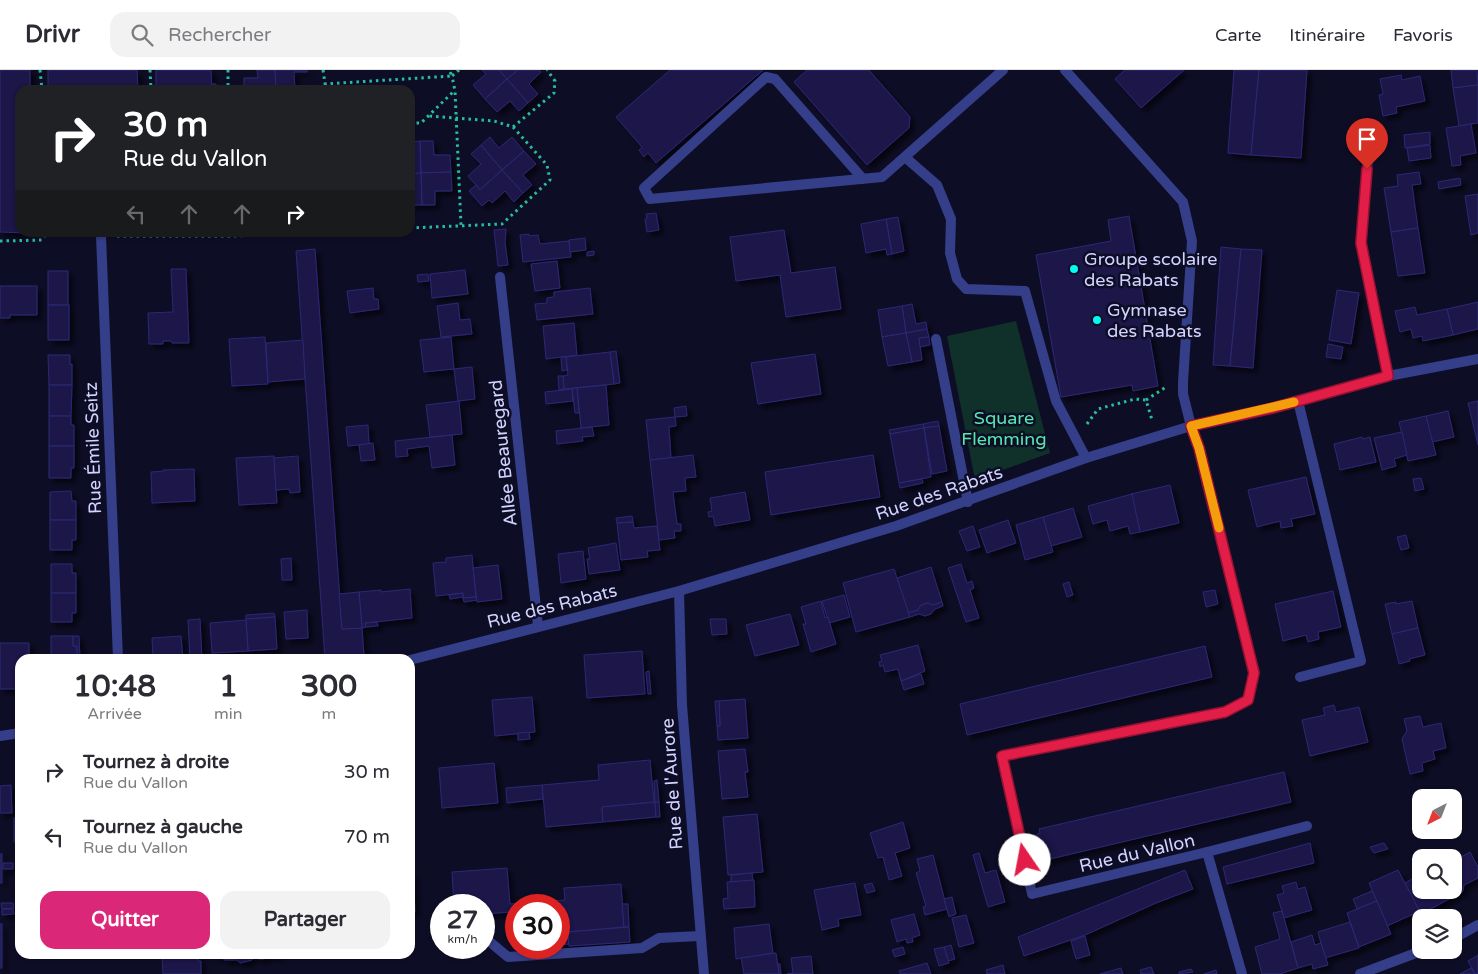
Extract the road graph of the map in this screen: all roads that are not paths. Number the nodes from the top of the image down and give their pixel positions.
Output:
1 (1003, 70) edge
2 (1065, 70) edge
3 (1370, 134) dead end
4 (906, 158) junction
5 (863, 179) junction
6 (101, 237) edge
7 (500, 277) dead end
8 (936, 339) dead end
9 (1478, 359) edge
10 (1388, 376) junction
11 (1298, 401) junction
12 (1191, 426) junction
13 (1086, 458) junction
14 (968, 502) junction
15 (679, 591) junction
16 (538, 626) junction
17 (118, 654) edge
18 (415, 659) edge
19 (1300, 677) dead end
20 (15, 734) edge
21 (0, 736) edge
22 (1307, 826) dead end
23 (1207, 852) junction
24 (1478, 925) edge
25 (1462, 934) edge
26 (700, 936) junction
27 (495, 946) edge
28 (1412, 954) edge
29 (704, 974) edge
30 (1242, 974) edge
31 (1360, 974) edge

1 - 4 street
2 - 12 street
3 - 10 street
4 - 5 street
4 - 13 street
5 - 5 street
6 - 17 street, Rue Émile Seitz
7 - 16 street, Allée Beauregard
8 - 14 street
9 - 10 street, Rue des Rabats
10 - 11 street, Rue des Rabats
11 - 12 street, Rue des Rabats
11 - 19 street
12 - 13 street, Rue des Rabats
12 - 23 street, Rue du Vallon
13 - 14 street, Rue des Rabats
14 - 15 street, Rue des Rabats
15 - 16 street, Rue des Rabats
15 - 26 street, Rue de l'Aurore
16 - 18 street, Rue des Rabats
20 - 21 street
22 - 23 street, Rue du Vallon
23 - 30 street, Rue du Vallon
24 - 25 street
26 - 27 street
26 - 29 street, Rue de l'Aurore
28 - 31 street

